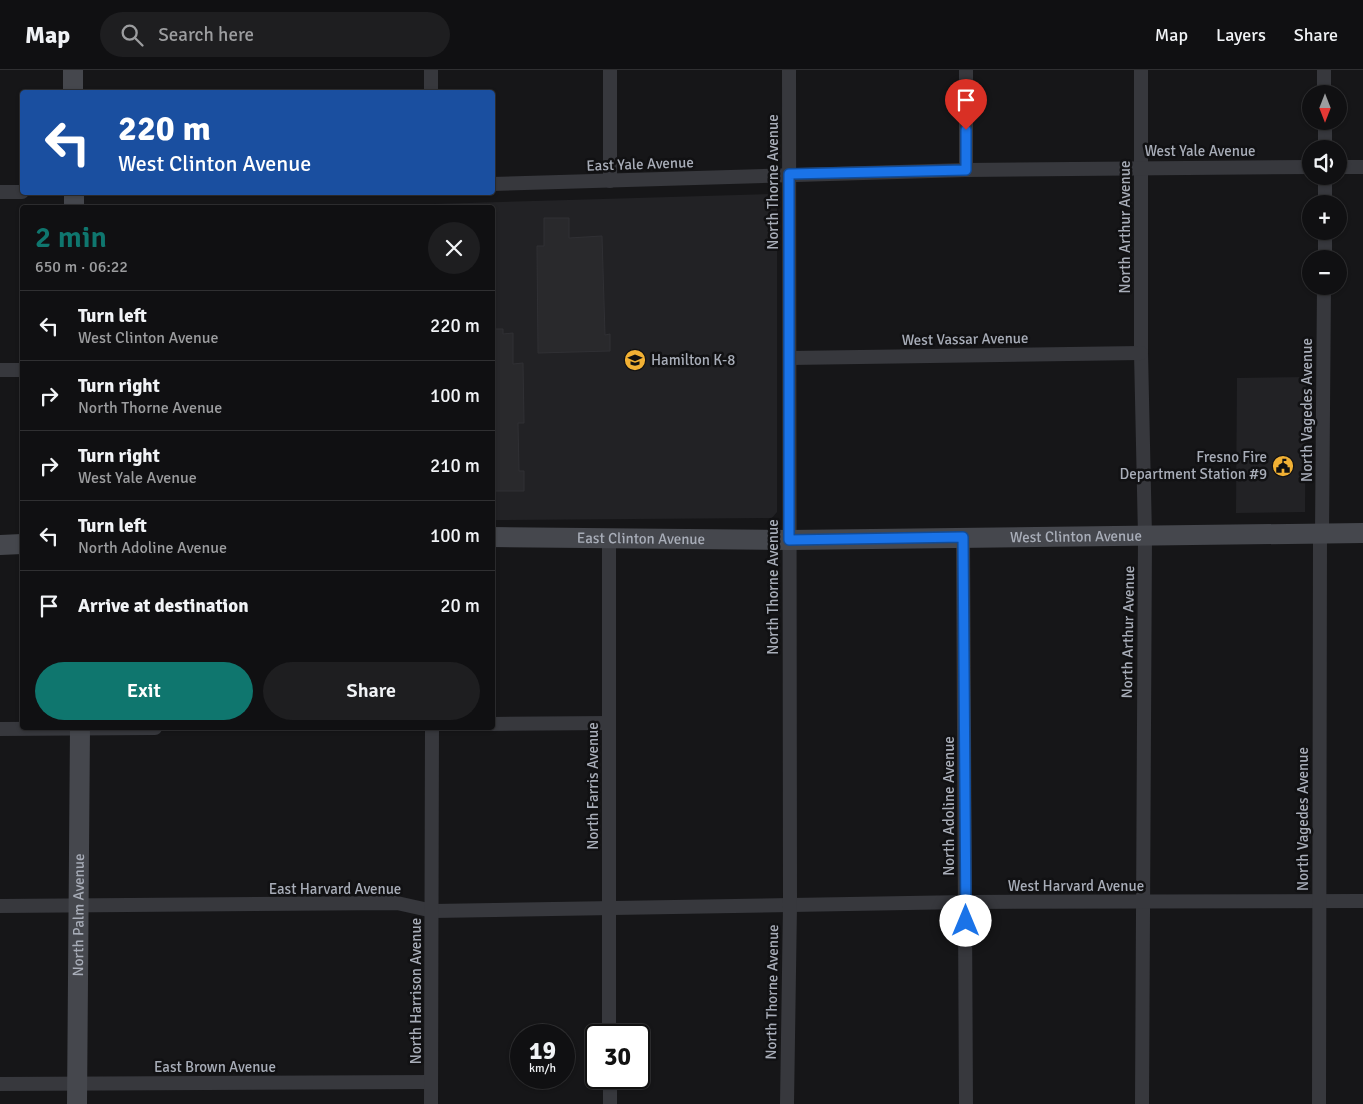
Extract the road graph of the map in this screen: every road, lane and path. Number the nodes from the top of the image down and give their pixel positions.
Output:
1 (73, 70) edge
2 (431, 70) edge
3 (610, 70) edge
4 (789, 70) edge
5 (966, 70) edge
6 (1141, 70) edge
7 (1324, 70) edge
8 (1324, 85) edge
9 (73, 90) edge
10 (431, 90) edge
11 (1141, 167) junction
12 (1302, 167) edge
13 (1347, 167) edge
14 (1363, 167) edge
15 (966, 170) junction
16 (789, 174) junction
17 (610, 181) junction
18 (495, 184) edge
19 (0, 192) edge
20 (20, 192) edge
21 (1324, 295) edge
22 (1141, 353) junction
23 (790, 358) junction
24 (0, 370) edge
25 (20, 370) edge
26 (1321, 533) junction
27 (1363, 533) edge
28 (1145, 536) junction
29 (495, 537) edge
30 (610, 537) junction
31 (963, 537) junction
32 (789, 540) junction
33 (0, 544) edge
34 (20, 544) edge
35 (610, 723) junction
36 (495, 724) edge
37 (0, 729) edge
38 (20, 729) edge
39 (80, 730) edge
40 (432, 730) edge
41 (1319, 901) junction
42 (1363, 901) edge
43 (966, 902) junction
44 (1142, 902) junction
45 (0, 906) edge
46 (80, 906) junction
47 (790, 906) junction
48 (608, 909) junction
49 (432, 911) junction
50 (609, 1024) edge
51 (431, 1082) junction
52 (0, 1084) edge
53 (77, 1084) junction
54 (610, 1089) edge
55 (77, 1104) edge
56 (431, 1104) edge
57 (610, 1104) edge
58 (787, 1104) edge
59 (966, 1104) edge
60 (1142, 1104) edge
61 (1319, 1104) edge

1 - 9 main road
2 - 10 street
3 - 17 street
4 - 16 street, North Thorne Avenue
5 - 15 street
6 - 11 street, North Arthur Avenue
7 - 8 street
11 - 12 street, West Yale Avenue
11 - 15 street, West Yale Avenue
11 - 22 street, North Arthur Avenue
13 - 14 street
15 - 16 street, West Yale Avenue
16 - 17 street, East Yale Avenue
16 - 23 street, North Thorne Avenue
17 - 18 street, East Yale Avenue
19 - 20 street
21 - 26 street, North Vagedes Avenue
22 - 23 street, West Vassar Avenue
22 - 28 street, North Arthur Avenue
23 - 32 street, North Thorne Avenue
24 - 25 street
26 - 27 main road, West Clinton Avenue
26 - 28 main road, West Clinton Avenue
26 - 41 street, North Vagedes Avenue
28 - 31 main road, West Clinton Avenue
28 - 44 street, North Arthur Avenue
29 - 30 main road, East Clinton Avenue
30 - 32 main road, East Clinton Avenue
30 - 35 street, North Farris Avenue
31 - 32 main road, West Clinton Avenue
31 - 43 street, North Adoline Avenue
32 - 47 street, North Thorne Avenue
33 - 34 main road
35 - 36 street
35 - 48 street, North Farris Avenue
37 - 38 street
39 - 46 main road, North Palm Avenue
40 - 49 street, North Harrison Avenue
41 - 42 street, West Harvard Avenue
41 - 44 street, West Harvard Avenue
41 - 61 street, North Vagedes Avenue
43 - 44 street, West Harvard Avenue
43 - 47 street, West Harvard Avenue
43 - 59 street, North Adoline Avenue
44 - 60 street, North Arthur Avenue
45 - 46 street, East Harvard Avenue
46 - 49 street, East Harvard Avenue
46 - 53 main road, North Palm Avenue
47 - 48 street, East Harvard Avenue
47 - 58 street, North Thorne Avenue
48 - 49 street, East Harvard Avenue
48 - 50 street, North Farris Avenue
49 - 51 street, North Harrison Avenue
51 - 53 street, East Brown Avenue
51 - 56 street, North Harrison Avenue
52 - 53 street, East Brown Avenue
53 - 55 main road, North Palm Avenue
54 - 57 street

